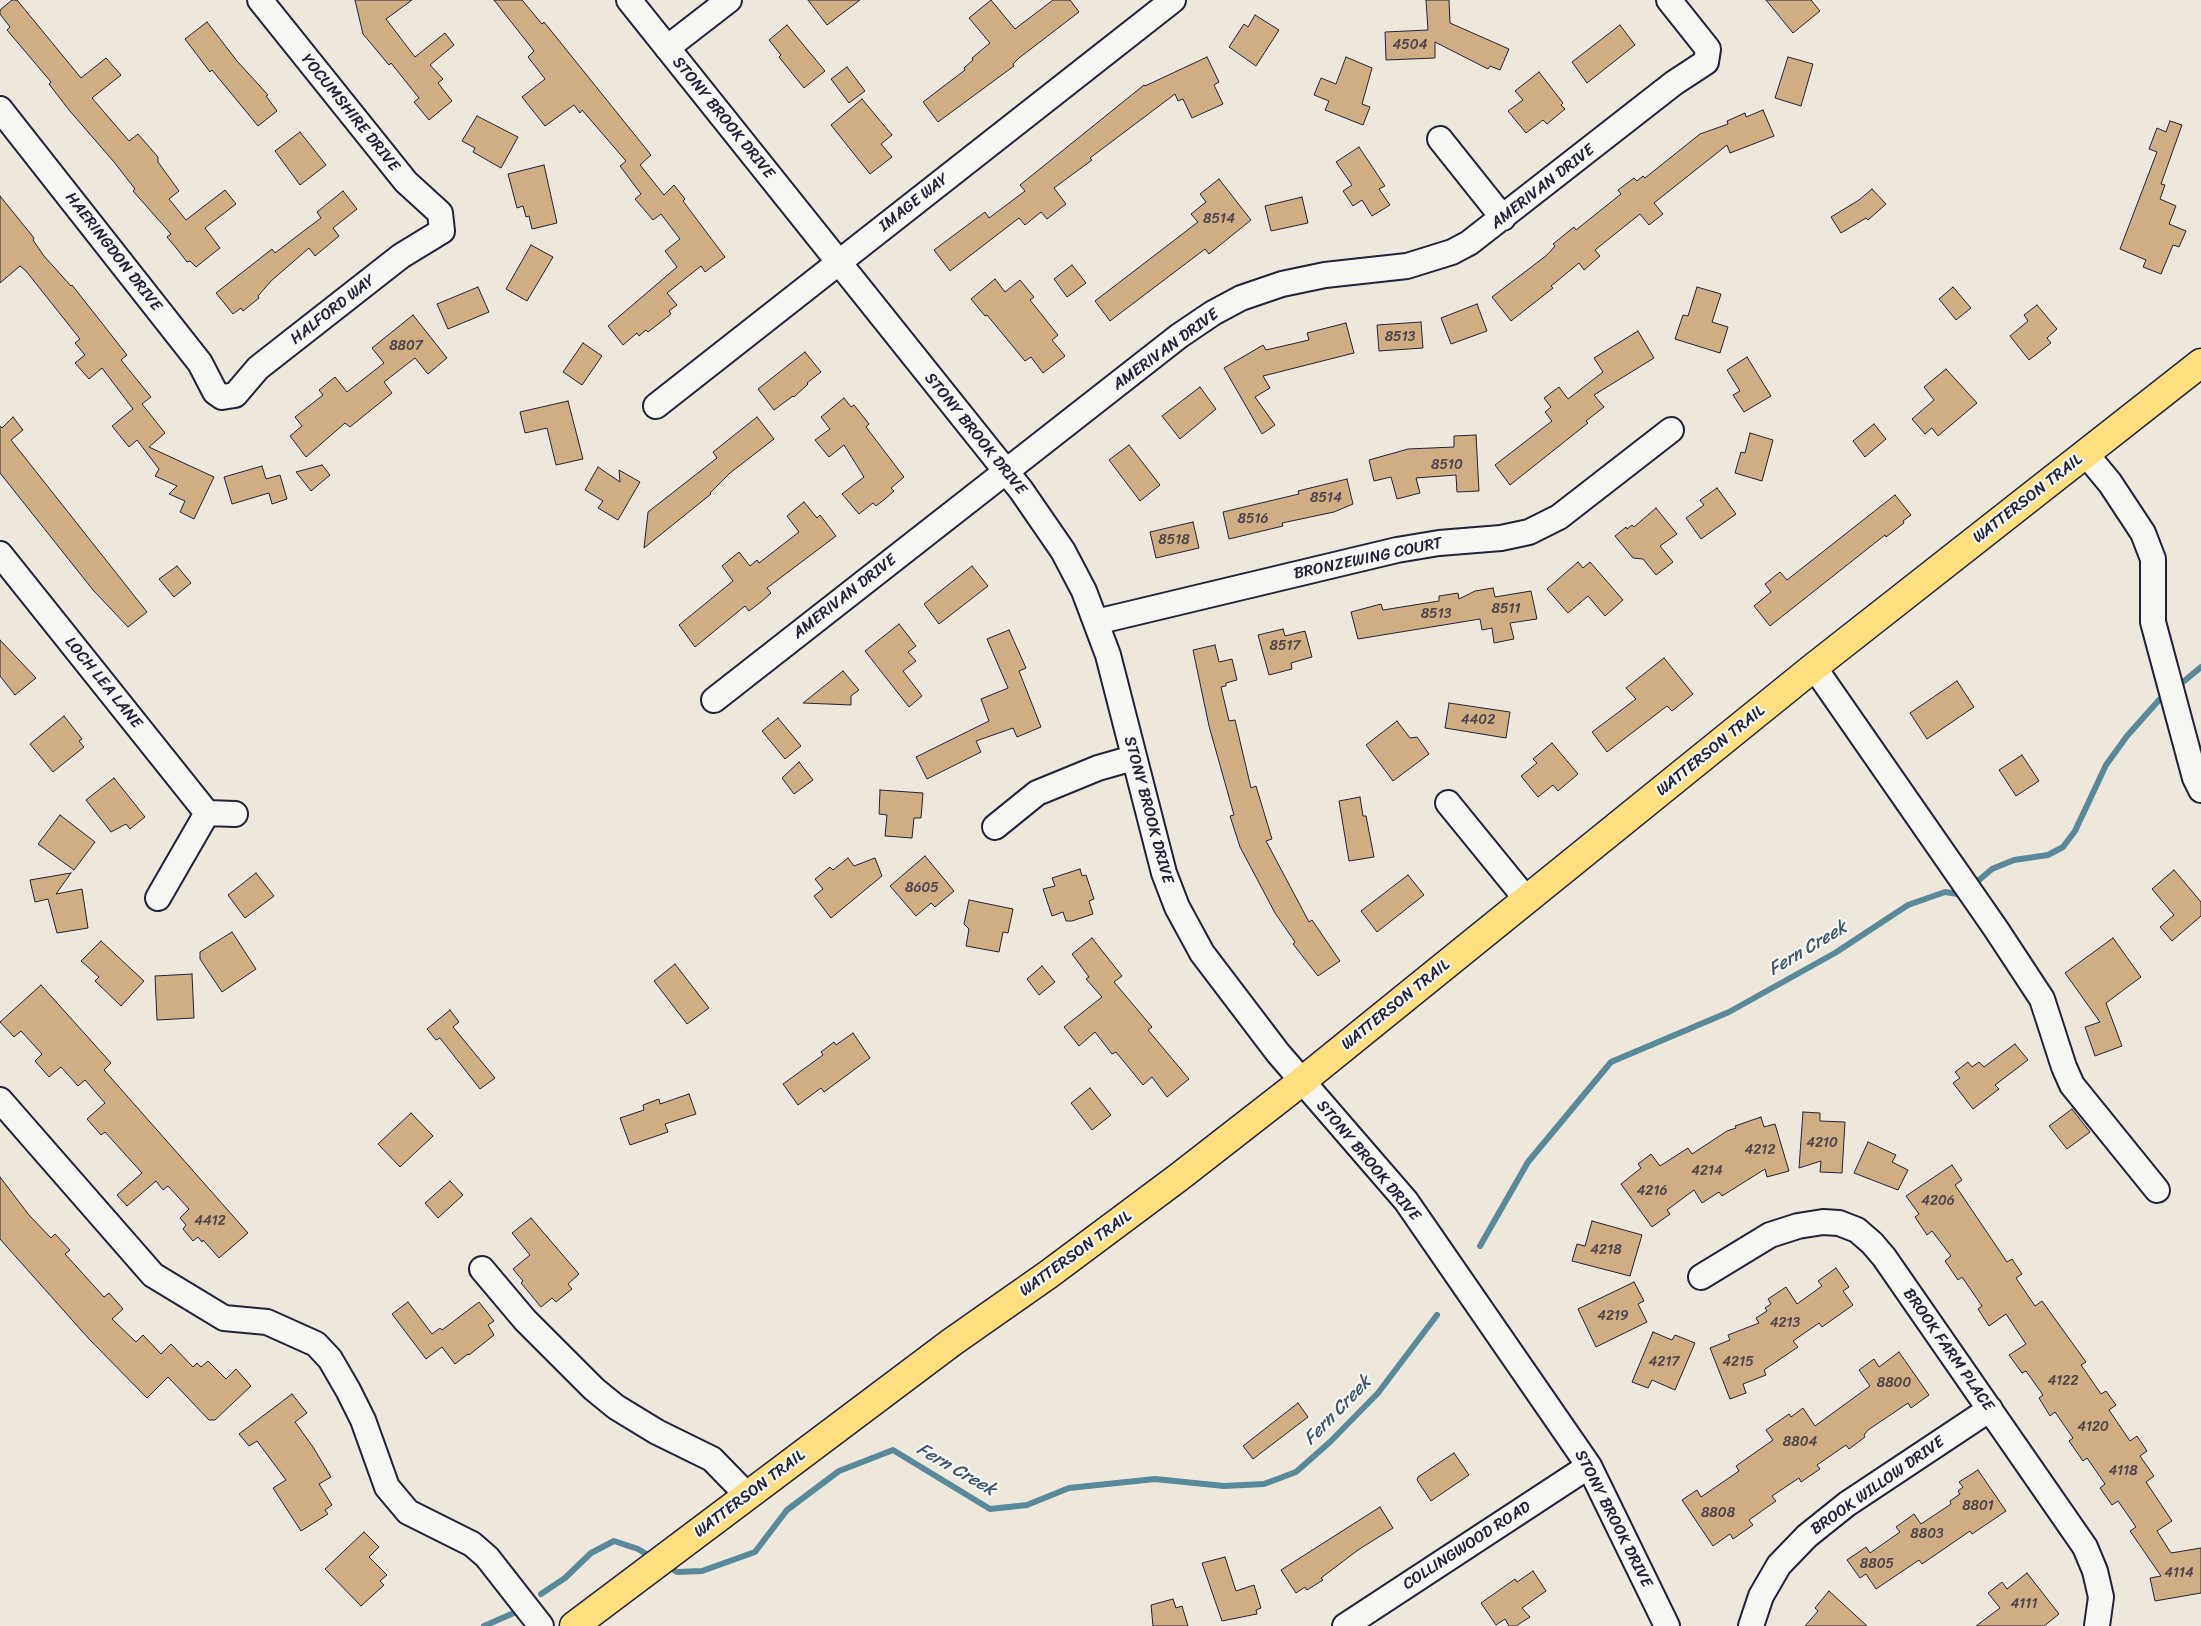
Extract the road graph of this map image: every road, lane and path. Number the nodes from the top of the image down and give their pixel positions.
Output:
1 (260, 0) edge
2 (629, 0) edge
3 (729, 0) edge
4 (1173, 0) edge
5 (1669, 0) edge
6 (667, 48) junction
7 (0, 109) edge
8 (1440, 139) dead end
9 (1503, 218) junction
10 (441, 222) joint
11 (838, 262) junction
12 (2201, 364) edge
13 (222, 397) joint
14 (656, 406) dead end
15 (1671, 430) dead end
16 (2086, 454) junction
17 (1006, 473) junction
18 (4, 567) edge
19 (1096, 622) junction
20 (1814, 667) junction
21 (714, 700) dead end
22 (1133, 758) junction
23 (2201, 790) edge
24 (1448, 802) dead end
25 (206, 813) junction
26 (234, 814) dead end
27 (995, 827) dead end
28 (158, 898) dead end
29 (1527, 900) junction
30 (1301, 1082) junction
31 (0, 1100) edge
32 (2157, 1190) dead end
33 (482, 1270) dead end
34 (1701, 1277) dead end
35 (1990, 1409) junction
36 (1589, 1466) junction
37 (748, 1496) junction
38 (541, 1626) edge
39 (574, 1626) edge
40 (1345, 1626) edge
41 (1667, 1626) edge
42 (1751, 1626) edge
43 (2097, 1626) edge

1 - 10 street, YOCUMSHIRE DRIVE
2 - 6 street, STONY BROOK DRIVE
3 - 6 street
4 - 11 street, IMAGE WAY
5 - 9 street, AMERIVAN DRIVE
6 - 11 street, STONY BROOK DRIVE
7 - 13 street, HAERINGDON DRIVE
8 - 9 street
9 - 17 street, AMERIVAN DRIVE
10 - 13 street, HALFORD WAY
11 - 14 street, IMAGE WAY
11 - 17 street, STONY BROOK DRIVE
12 - 16 main road, WATTERSON TRAIL
15 - 19 street, BRONZEWING COURT
16 - 20 main road, WATTERSON TRAIL
16 - 23 street
17 - 19 street, STONY BROOK DRIVE
17 - 21 street, AMERIVAN DRIVE
18 - 25 street, LOCH LEA LANE
19 - 22 street, STONY BROOK DRIVE
20 - 29 main road, WATTERSON TRAIL
20 - 32 street
22 - 27 street
22 - 30 street, STONY BROOK DRIVE
24 - 29 street
25 - 26 street
25 - 28 street
29 - 30 main road, WATTERSON TRAIL
30 - 36 street, STONY BROOK DRIVE
30 - 37 main road, WATTERSON TRAIL
31 - 38 street
33 - 37 street
34 - 35 street, BROOK FARM PLACE
35 - 42 street, BROOK WILLOW DRIVE
35 - 43 street, BROOK FARM PLACE
36 - 40 street, COLLINGWOOD ROAD
36 - 41 street, STONY BROOK DRIVE
37 - 39 main road, WATTERSON TRAIL

